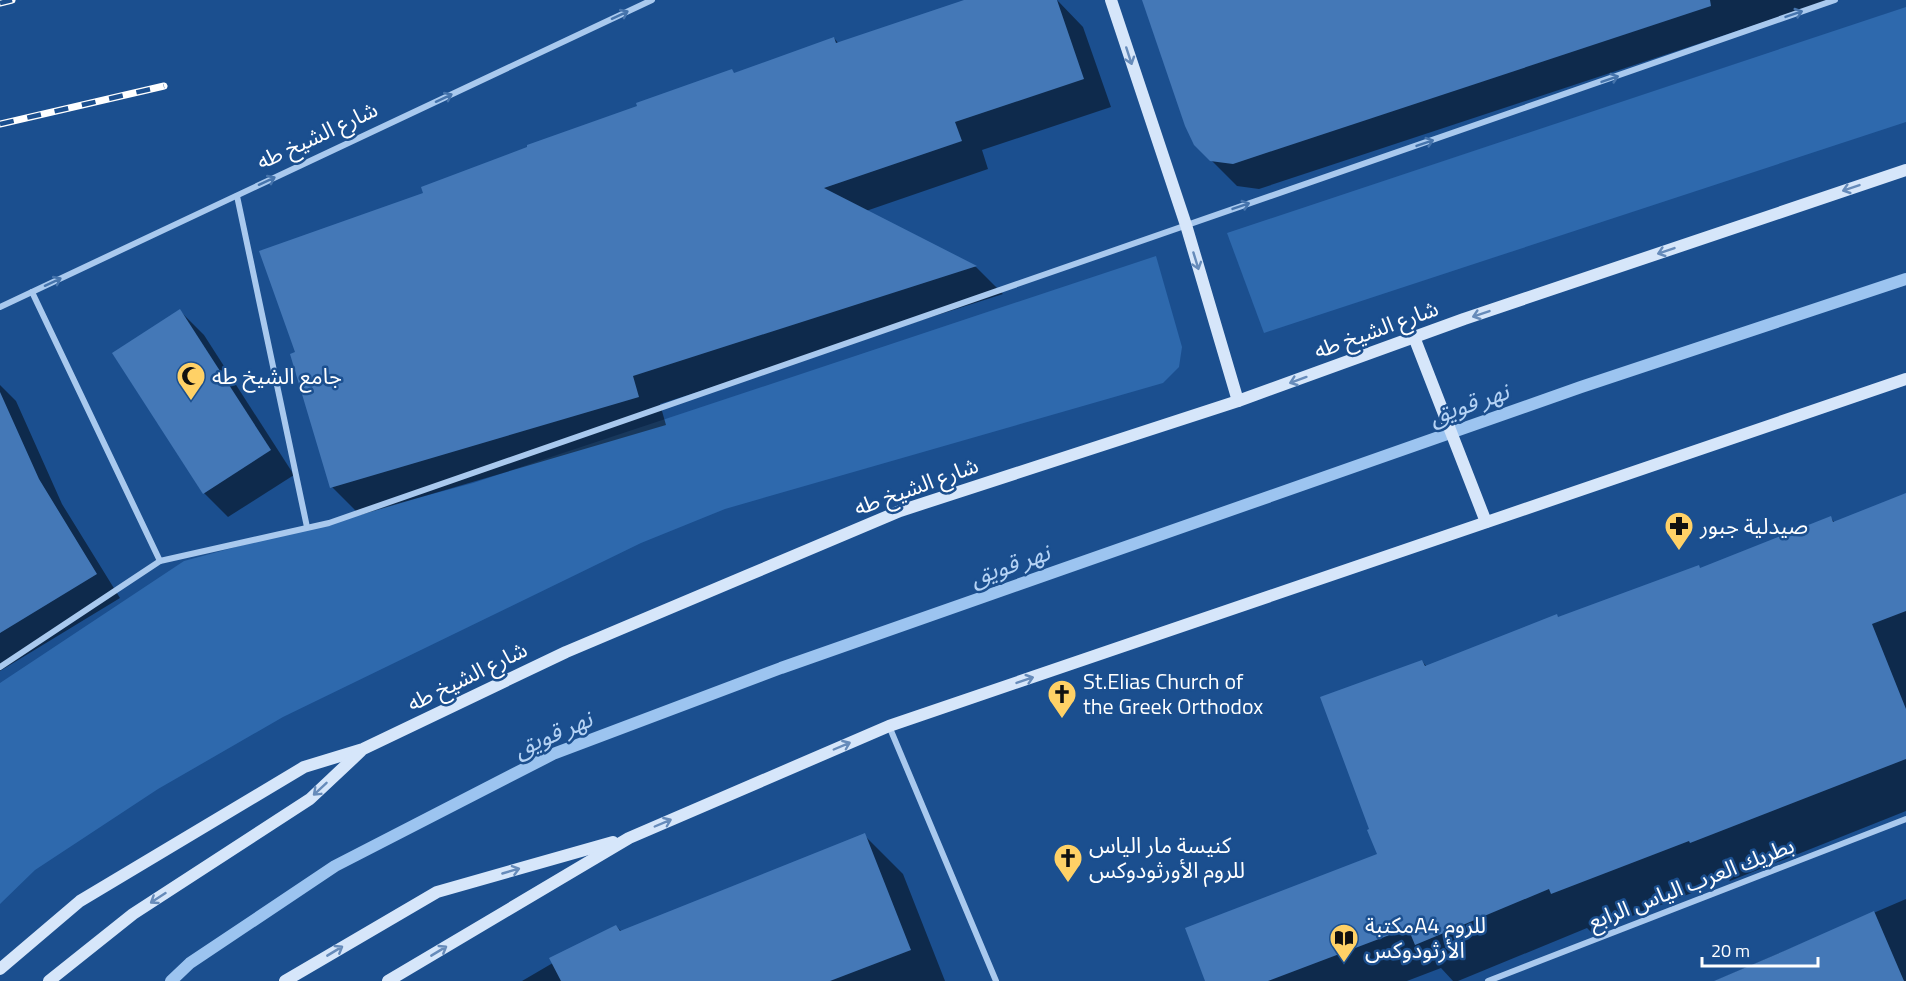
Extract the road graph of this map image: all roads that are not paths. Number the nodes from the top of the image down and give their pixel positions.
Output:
1 (652, 0) edge
2 (1111, 0) edge
3 (1835, 0) edge
4 (1906, 170) edge
5 (237, 196) junction
6 (1186, 225) junction
7 (32, 292) junction
8 (0, 307) edge
9 (1414, 337) junction
10 (1906, 379) edge
11 (1238, 401) junction
12 (1486, 522) junction
13 (307, 527) junction
14 (160, 561) junction
15 (0, 667) edge
16 (889, 726) junction
17 (363, 749) junction
18 (1906, 819) edge
19 (629, 838) junction
20 (0, 969) edge
21 (49, 981) edge
22 (285, 981) edge
23 (388, 981) edge
24 (996, 981) edge
25 (1488, 981) edge

5 -> 1 street, شارع الشيخ طه
2 -> 6 main road
6 -> 3 street
4 -> 9 main road, شارع الشيخ طه
7 -> 5 street, شارع الشيخ طه
5 - 13 street
6 -> 11 main road
6 - 13 street
7 - 8 street, شارع الشيخ طه
7 - 14 street
9 -> 11 main road, شارع الشيخ طه
9 - 12 main road
10 - 12 main road
11 - 17 main road, شارع الشيخ طه
16 -> 12 main road
13 - 14 street
14 - 15 street
19 -> 16 main road
16 - 24 street
17 - 20 main road, شارع الشيخ طه
17 -> 21 main road
18 - 25 street, بطريك العرب الياس الرابع
22 -> 19 main road
23 -> 19 main road

